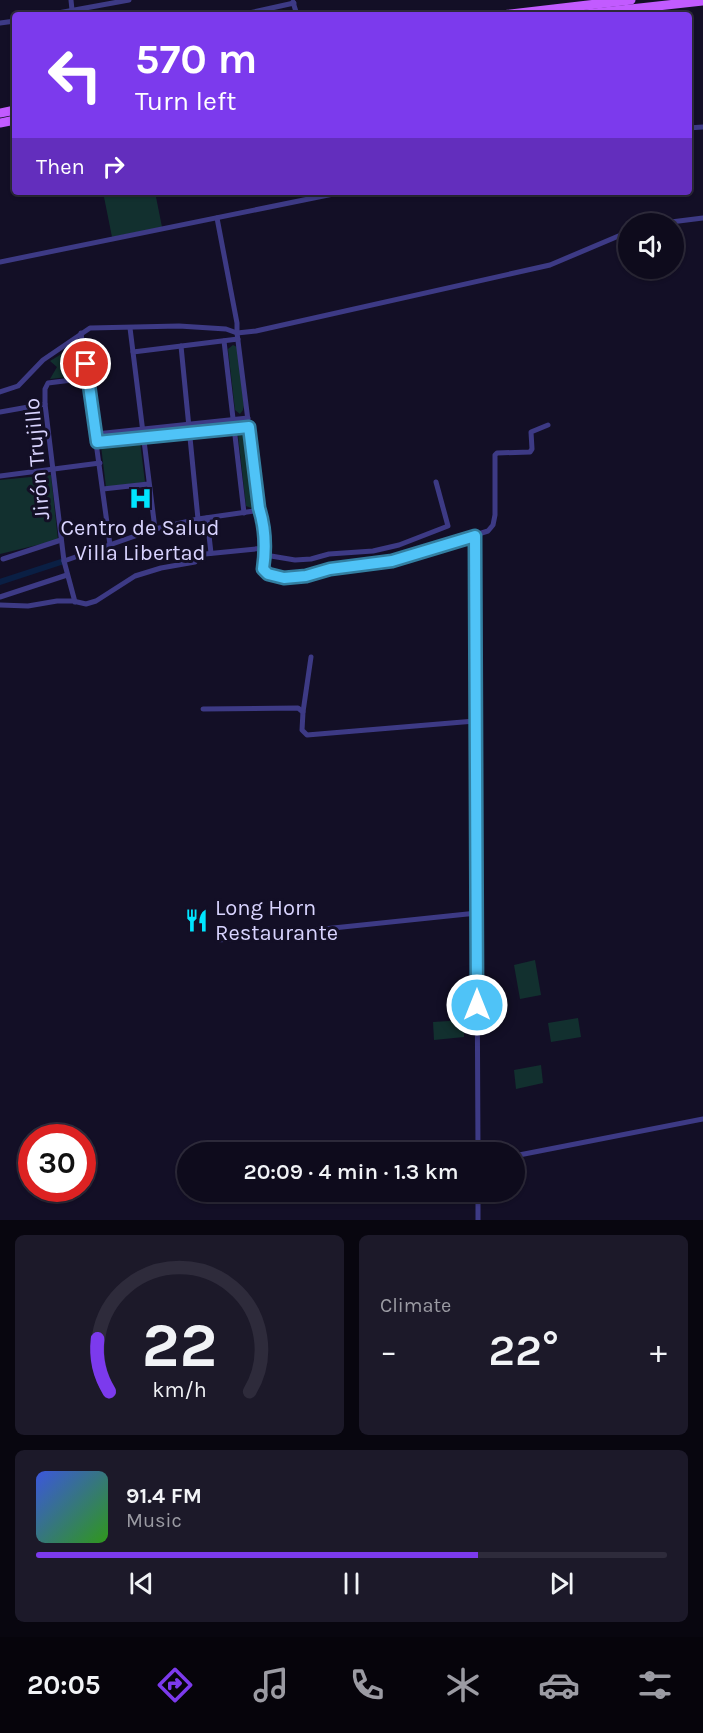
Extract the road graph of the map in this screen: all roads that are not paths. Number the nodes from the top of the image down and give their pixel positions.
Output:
1 (71, 0) edge
2 (129, 0) edge
3 (631, 0) edge
4 (703, 1) edge
5 (293, 2) edge
6 (72, 10) junction
7 (62, 12) edge
8 (253, 12) edge
9 (527, 12) edge
10 (603, 12) edge
11 (328, 195) edge
12 (217, 218) junction
13 (703, 218) edge
14 (684, 220) edge
15 (618, 236) edge
16 (0, 262) edge
17 (130, 328) junction
18 (81, 333) junction
19 (237, 336) junction
20 (224, 341) junction
21 (181, 346) junction
22 (133, 352) junction
23 (88, 378) junction
24 (0, 392) edge
25 (45, 404) junction
26 (0, 412) edge
27 (248, 418) junction
28 (235, 420) junction
29 (189, 424) junction
30 (548, 425) dead end
31 (249, 427) junction
32 (236, 428) junction
33 (141, 429) junction
34 (190, 433) junction
35 (96, 434) junction
36 (142, 438) junction
37 (97, 442) junction
38 (100, 463) junction
39 (54, 469) junction
40 (0, 476) edge
41 (436, 482) dead end
42 (148, 484) junction
43 (103, 489) junction
44 (254, 511) dead end
45 (244, 513) junction
46 (207, 518) junction
47 (198, 519) junction
48 (154, 530) junction
49 (475, 536) junction
50 (61, 540) junction
51 (110, 545) junction
52 (265, 548) junction
53 (210, 553) junction
54 (195, 555) dead end
55 (265, 555) junction
56 (3, 559) dead end
57 (64, 561) junction
58 (195, 562) dead end
59 (68, 575) junction
60 (0, 597) edge
61 (75, 602) junction
62 (0, 605) edge
63 (311, 657) dead end
64 (203, 709) dead end
65 (303, 712) junction
66 (475, 721) junction
67 (477, 913) junction
68 (219, 940) dead end
69 (703, 1119) edge
70 (478, 1142) edge
71 (525, 1154) edge
72 (478, 1202) edge
73 (478, 1220) edge

1 - 6 street
2 - 6 street
3 - 9 main road
4 - 10 main road
5 - 8 street
6 - 7 street
11 - 12 street
12 - 16 street
12 - 19 street
13 - 14 street
15 - 19 street
17 - 18 street
17 - 19 street
17 - 22 street
18 - 23 street
18 - 24 street
19 - 20 street
19 - 27 street
20 - 21 street
20 - 28 street
21 - 22 street
21 - 29 street
22 - 33 street
23 - 25 street, Jirón Trujillo
23 - 35 street
25 - 26 street
25 - 39 street, Jirón Trujillo
27 - 28 street
27 - 31 street
28 - 29 street
28 - 32 street
29 - 33 street
29 - 34 street
30 - 49 street
31 - 32 street
31 - 52 street
32 - 34 street
32 - 45 street
33 - 35 street
33 - 36 street
34 - 36 street
34 - 47 street
35 - 37 street
36 - 37 street
36 - 42 street
37 - 38 street
38 - 39 street
38 - 43 street
39 - 40 street
39 - 50 street, Jirón Trujillo
41 - 55 street
42 - 43 street
42 - 48 street
43 - 51 street
44 - 45 street
45 - 46 street
46 - 47 street
46 - 53 street
47 - 48 street
48 - 51 street
49 - 55 street
49 - 66 street
50 - 56 street
50 - 57 street, Jirón Trujillo
51 - 57 street
52 - 53 street
52 - 55 street
53 - 54 street
57 - 59 street, Jirón Trujillo
58 - 61 street
59 - 60 street
59 - 61 street, Jirón Trujillo
61 - 62 street
63 - 65 street
64 - 65 street
65 - 66 street
66 - 67 street
67 - 68 street
67 - 70 street
69 - 71 street
72 - 73 street

